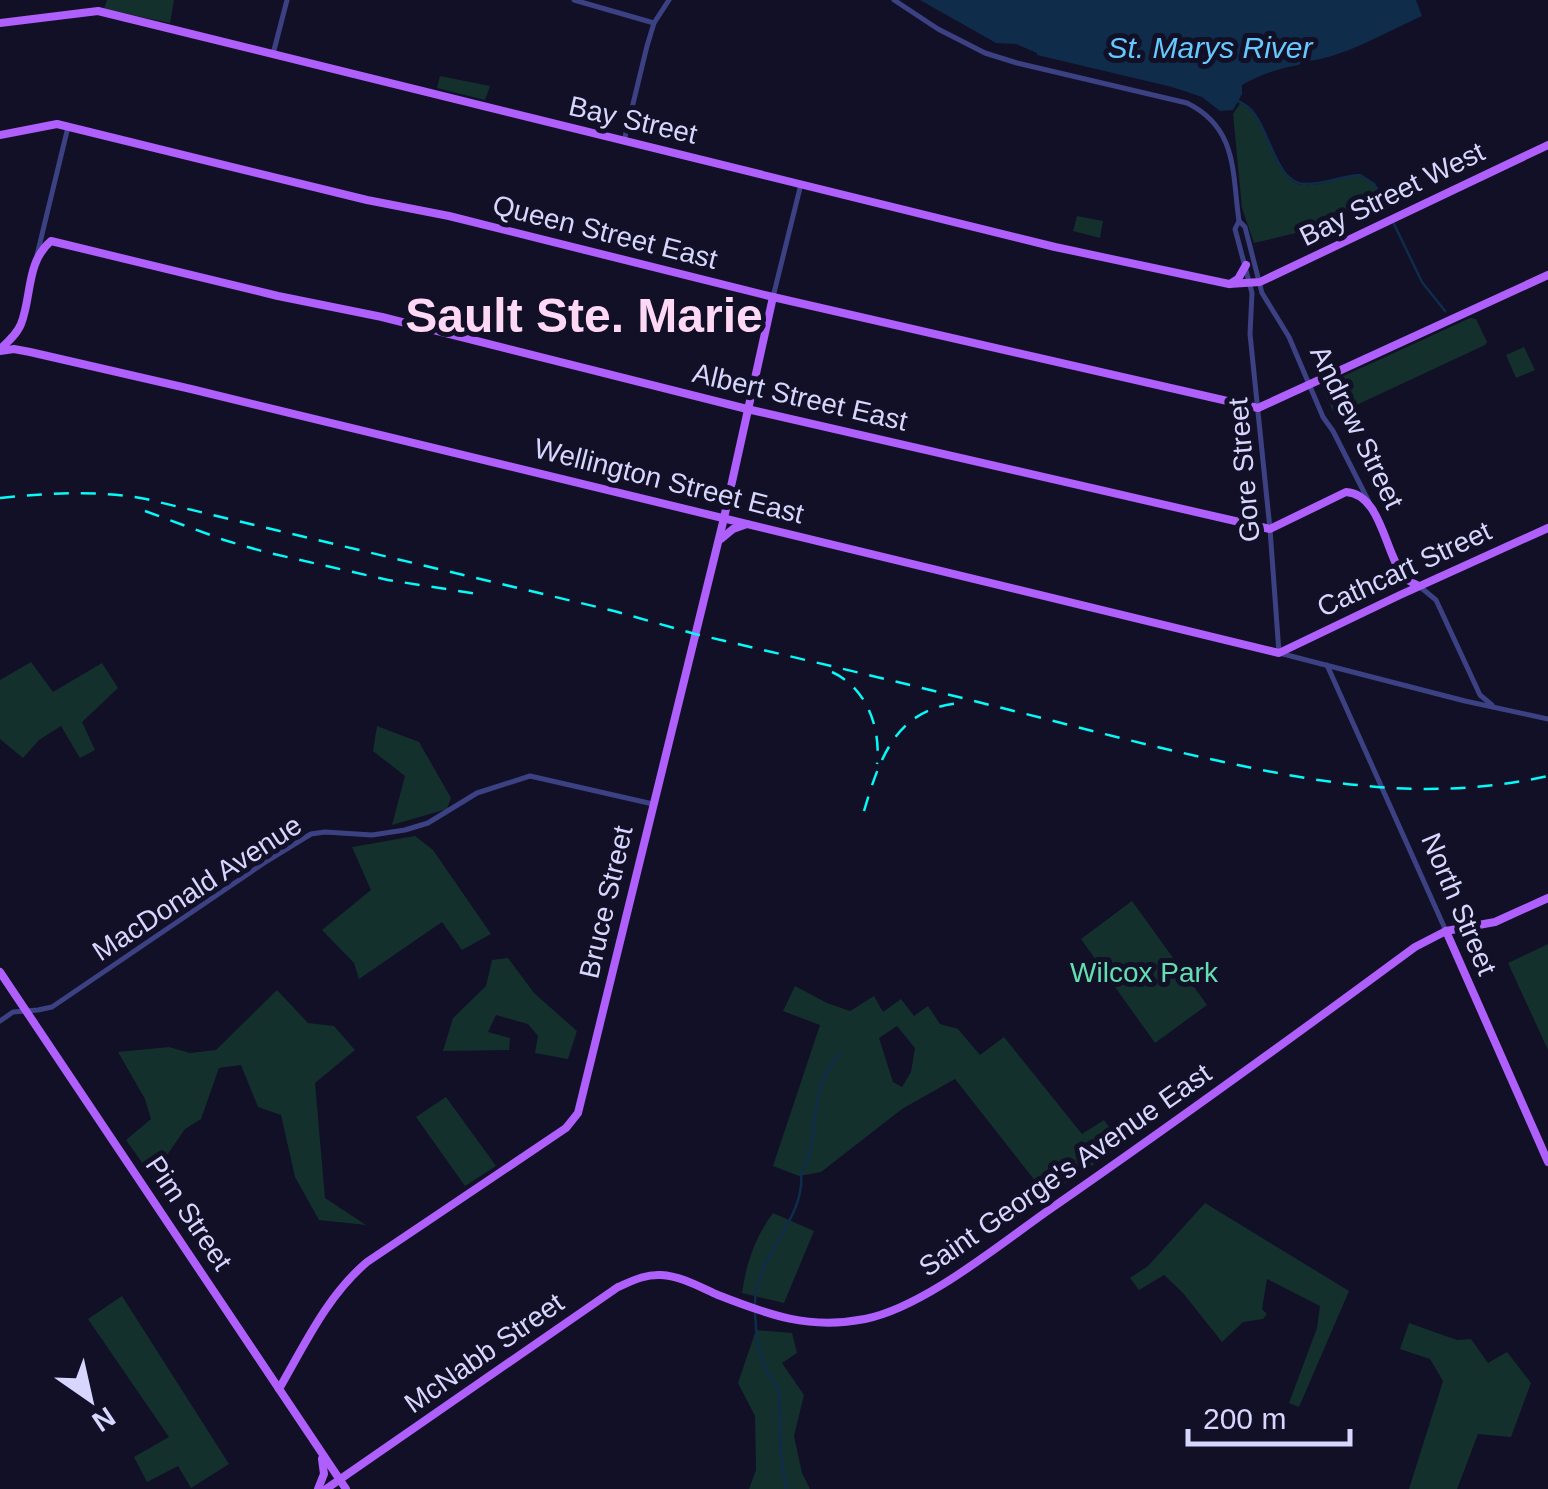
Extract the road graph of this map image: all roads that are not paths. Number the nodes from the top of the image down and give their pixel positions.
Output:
1 (288, 0) edge
2 (574, 0) edge
3 (669, 0) edge
4 (894, 0) edge
5 (0, 23) edge
6 (654, 23) junction
7 (273, 54) junction
8 (68, 127) junction
9 (0, 135) edge
10 (624, 141) junction
11 (1548, 145) edge
12 (801, 184) junction
13 (48, 213) junction
14 (1239, 222) junction
15 (51, 241) junction
16 (36, 258) junction
17 (1246, 265) junction
18 (1548, 275) edge
19 (1255, 283) junction
20 (1229, 284) junction
21 (774, 297) junction
22 (21, 324) junction
23 (0, 350) edge
24 (30, 352) junction
25 (1309, 383) junction
26 (1258, 408) junction
27 (747, 409) junction
28 (1360, 486) junction
29 (1346, 492) junction
30 (1372, 510) junction
31 (724, 518) junction
32 (748, 523) junction
33 (1548, 528) edge
34 (1270, 529) junction
35 (718, 543) junction
36 (1443, 575) junction
37 (1406, 579) junction
38 (1420, 586) junction
39 (1400, 594) junction
40 (1436, 600) junction
41 (1279, 653) junction
42 (1326, 664) junction
43 (1477, 688) junction
44 (1465, 700) junction
45 (1494, 707) junction
46 (1548, 719) edge
47 (653, 804) junction
48 (1548, 898) edge
49 (1446, 931) junction
50 (0, 972) edge
51 (26, 1011) junction
52 (0, 1020) edge
53 (1548, 1162) edge
54 (674, 1277) joint
55 (279, 1389) junction
56 (322, 1454) junction
57 (340, 1480) junction
58 (318, 1489) edge
59 (326, 1489) edge
60 (346, 1489) edge

1 - 7 street
2 - 6 street
3 - 6 street
4 - 14 street
5 - 7 main road, Bay Street
6 - 10 street
7 - 10 main road, Bay Street
8 - 9 main road, Queen Street East
8 - 13 street
8 - 21 main road, Queen Street East
10 - 12 main road, Bay Street
11 - 19 main road, Bay Street West
12 - 20 main road, Bay Street
12 - 21 street
13 - 15 street
13 - 16 street
14 - 17 street
14 - 19 street
15 - 16 main road
15 - 27 main road, Albert Street East
16 - 22 main road
17 - 19 street
17 - 20 main road
18 - 25 main road
19 - 20 main road, Bay Street
19 - 25 street, Andrew Street
19 - 26 street, Gore Street
21 - 26 main road, Queen Street East
21 - 27 main road, Bruce Street
22 - 23 main road
22 - 24 main road
23 - 24 main road, Wellington Street East
24 - 31 main road, Wellington Street East
25 - 26 main road
25 - 28 street, Andrew Street
26 - 34 street, Gore Street
27 - 31 main road, Bruce Street
27 - 34 main road, Albert Street East
28 - 29 street
28 - 30 street, Andrew Street
29 - 30 main road
29 - 34 main road
30 - 37 main road, Andrew Street
31 - 32 main road, Wellington Street East
31 - 35 main road, Bruce Street
32 - 35 main road
32 - 41 main road, Wellington Street East
33 - 36 main road, Cathcart Street
34 - 41 street, Gore Street
35 - 47 main road, Bruce Street
36 - 38 main road, Cathcart Street
36 - 40 street
37 - 38 main road
37 - 39 main road
38 - 39 main road, Cathcart Street
38 - 40 street
39 - 41 main road, Cathcart Street
40 - 43 street
41 - 42 street, Wellington Street East
42 - 44 street, Wellington Street East
42 - 49 street, North Street
43 - 44 street
43 - 45 street
44 - 45 street, Wellington Street East
45 - 46 street, Wellington Street East
47 - 51 street, MacDonald Avenue
47 - 55 main road, Bruce Street
48 - 49 main road, Saint George's Avenue East
49 - 53 main road, North Street
49 - 54 main road, Saint George's Avenue East
50 - 51 main road, Pim Street
51 - 52 street, MacDonald Avenue
51 - 55 main road, Pim Street
54 - 57 main road, McNabb Street
55 - 56 main road, Pim Street
56 - 57 main road, Pim Street
56 - 58 main road
57 - 59 main road, McNabb Street
57 - 60 main road, Pim Street

